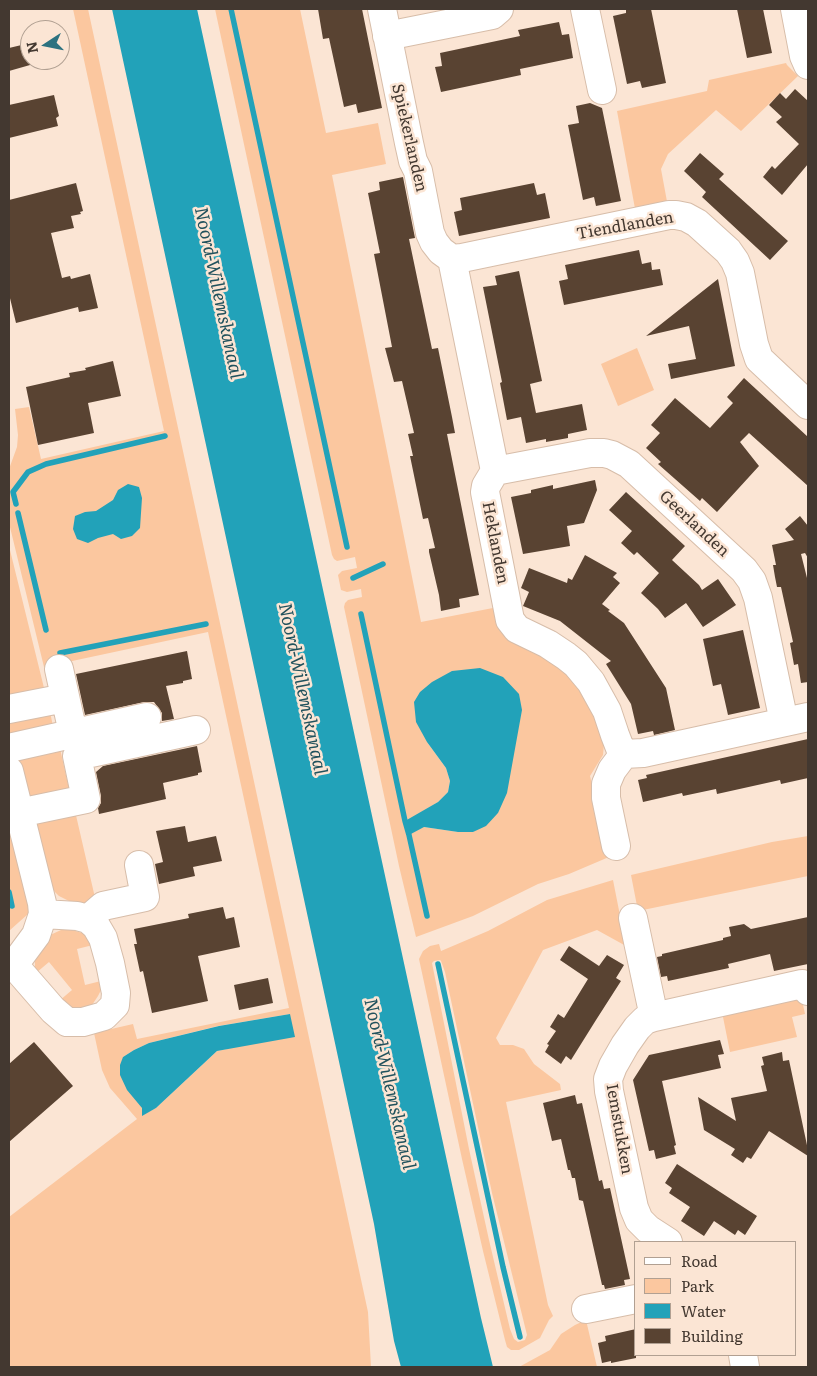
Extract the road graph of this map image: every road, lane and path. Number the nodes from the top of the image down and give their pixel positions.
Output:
1 (382, 9) edge
2 (499, 9) edge
3 (585, 9) edge
4 (795, 9) edge
5 (387, 36) junction
6 (808, 65) edge
7 (602, 90) dead end
8 (452, 259) junction
9 (808, 405) edge
10 (495, 471) junction
11 (60, 669) dead end
12 (65, 698) junction
13 (9, 709) edge
14 (147, 717) dead end
15 (796, 719) edge
16 (196, 730) dead end
17 (73, 733) junction
18 (9, 748) edge
19 (624, 754) junction
20 (9, 771) edge
21 (19, 813) junction
22 (616, 846) dead end
23 (138, 865) dead end
24 (43, 914) junction
25 (633, 918) dead end
26 (88, 919) junction
27 (11, 966) edge
28 (806, 986) edge
29 (654, 1017) junction
30 (666, 1241) edge
31 (634, 1299) edge
32 (586, 1309) dead end

1 - 5 street, Spiekerlanden
2 - 5 street
3 - 7 street
4 - 6 street
5 - 8 street, Spiekerlanden
8 - 9 street, Tiendlanden
8 - 10 street
10 - 15 street, Geerlanden
10 - 19 street, Heklanden
11 - 12 street
12 - 13 street
12 - 17 street
14 - 17 street
15 - 19 street
16 - 21 street
17 - 18 street
19 - 22 street
20 - 21 street
21 - 24 street
23 - 26 street
24 - 26 street
24 - 27 street
25 - 29 street
26 - 27 street
28 - 29 street, Iemstukken
29 - 30 street, Iemstukken
31 - 32 street

